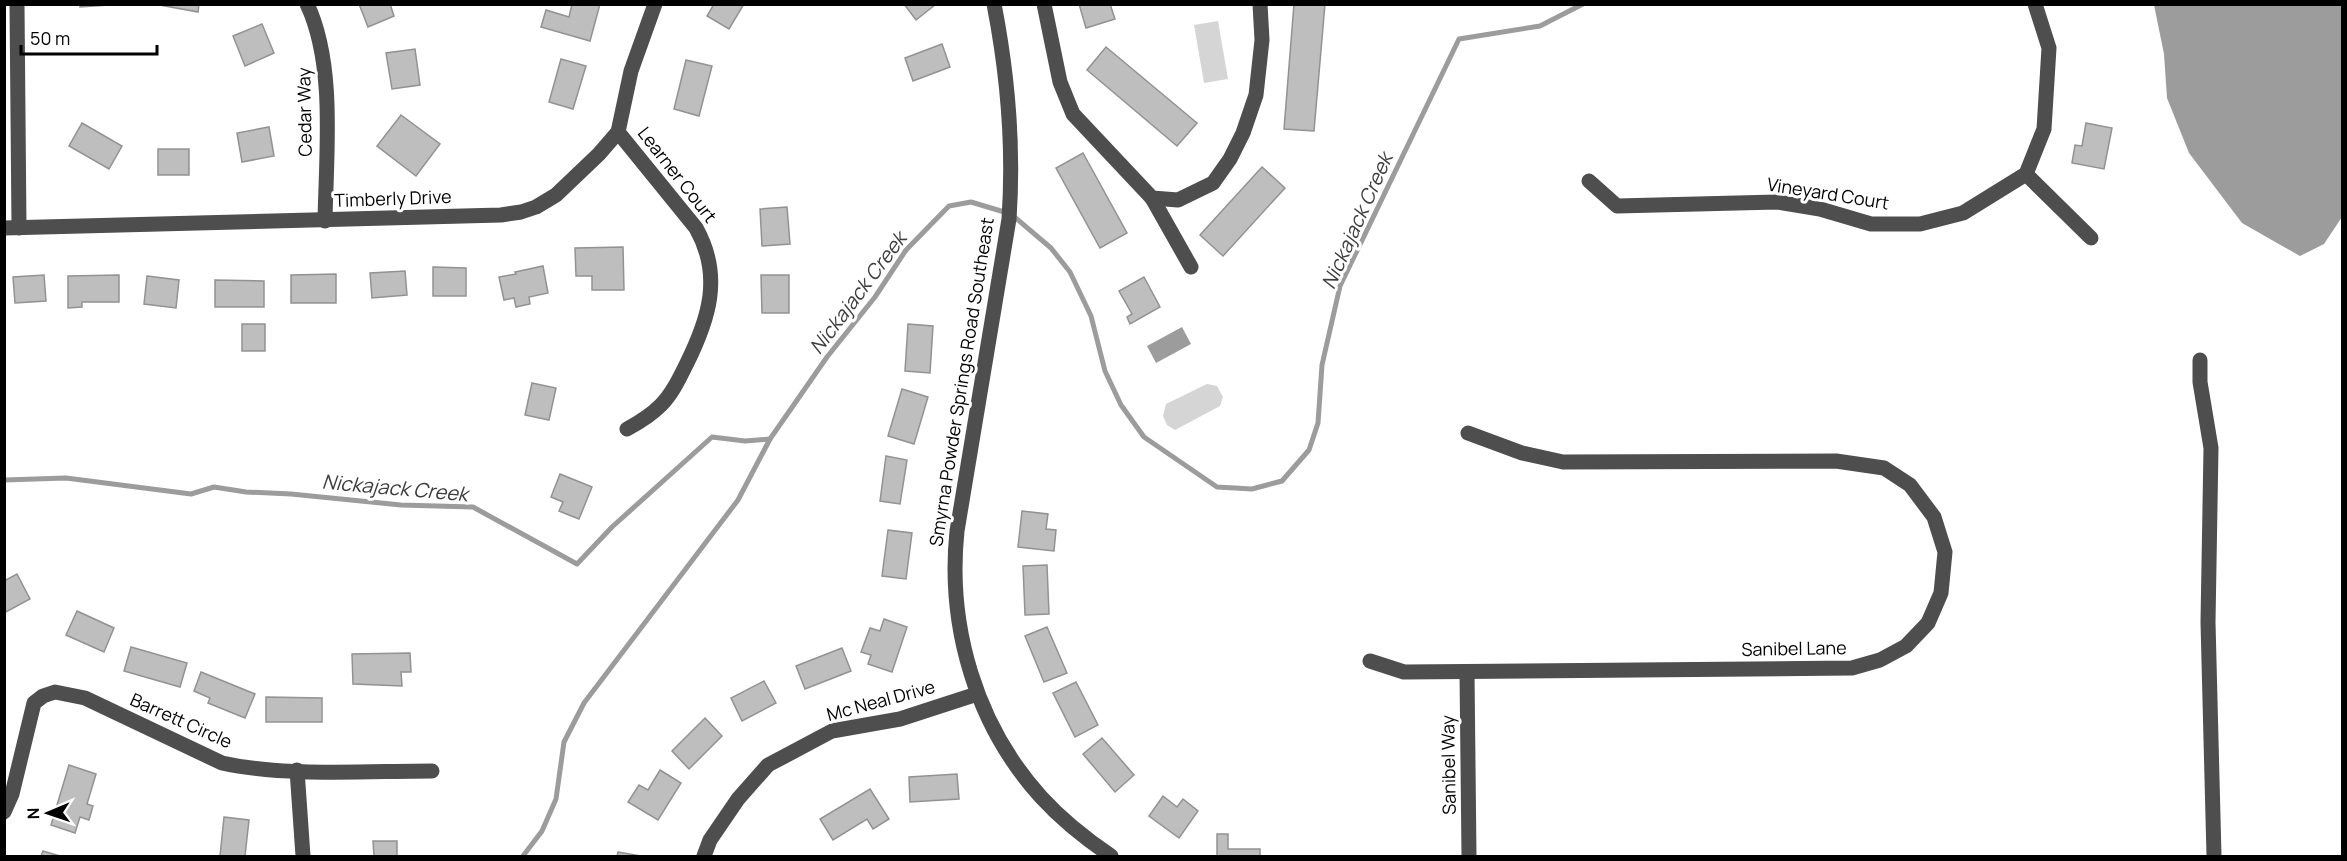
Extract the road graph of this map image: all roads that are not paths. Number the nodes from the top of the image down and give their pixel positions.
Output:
1 (17, 4) edge
2 (307, 4) edge
3 (655, 4) edge
4 (994, 4) edge
5 (1044, 4) edge
6 (1260, 4) edge
7 (2035, 4) edge
8 (618, 132) junction
9 (2026, 174) junction
10 (1589, 182) dead end
11 (1152, 198) junction
12 (325, 221) junction
13 (12, 228) edge
14 (2091, 238) dead end
15 (1191, 267) dead end
16 (2199, 360) dead end
17 (627, 429) dead end
18 (1468, 433) dead end
19 (1370, 661) dead end
20 (1467, 672) junction
21 (977, 694) junction
22 (297, 770) junction
23 (432, 771) dead end
24 (4, 812) edge
25 (303, 856) edge
26 (704, 856) edge
27 (1110, 856) edge
28 (1469, 856) edge
29 (2214, 856) edge

1 - 13 street
2 - 12 street, Cedar Way
3 - 8 street, Timberly Drive
4 - 21 street, Smyrna Powder Springs Road Southeast
5 - 11 street
6 - 11 street
7 - 9 street
8 - 12 street, Timberly Drive
8 - 17 street, Learner Court
9 - 10 street, Vineyard Court
9 - 14 street
11 - 15 street
12 - 13 street, Timberly Drive
16 - 29 street
18 - 20 street, Sanibel Lane
19 - 20 street, Sanibel Lane
20 - 28 street, Sanibel Way
21 - 26 street, Mc Neal Drive
21 - 27 street, Smyrna Powder Springs Road Southeast
22 - 23 street, Barrett Circle
22 - 24 street, Barrett Circle
22 - 25 street

